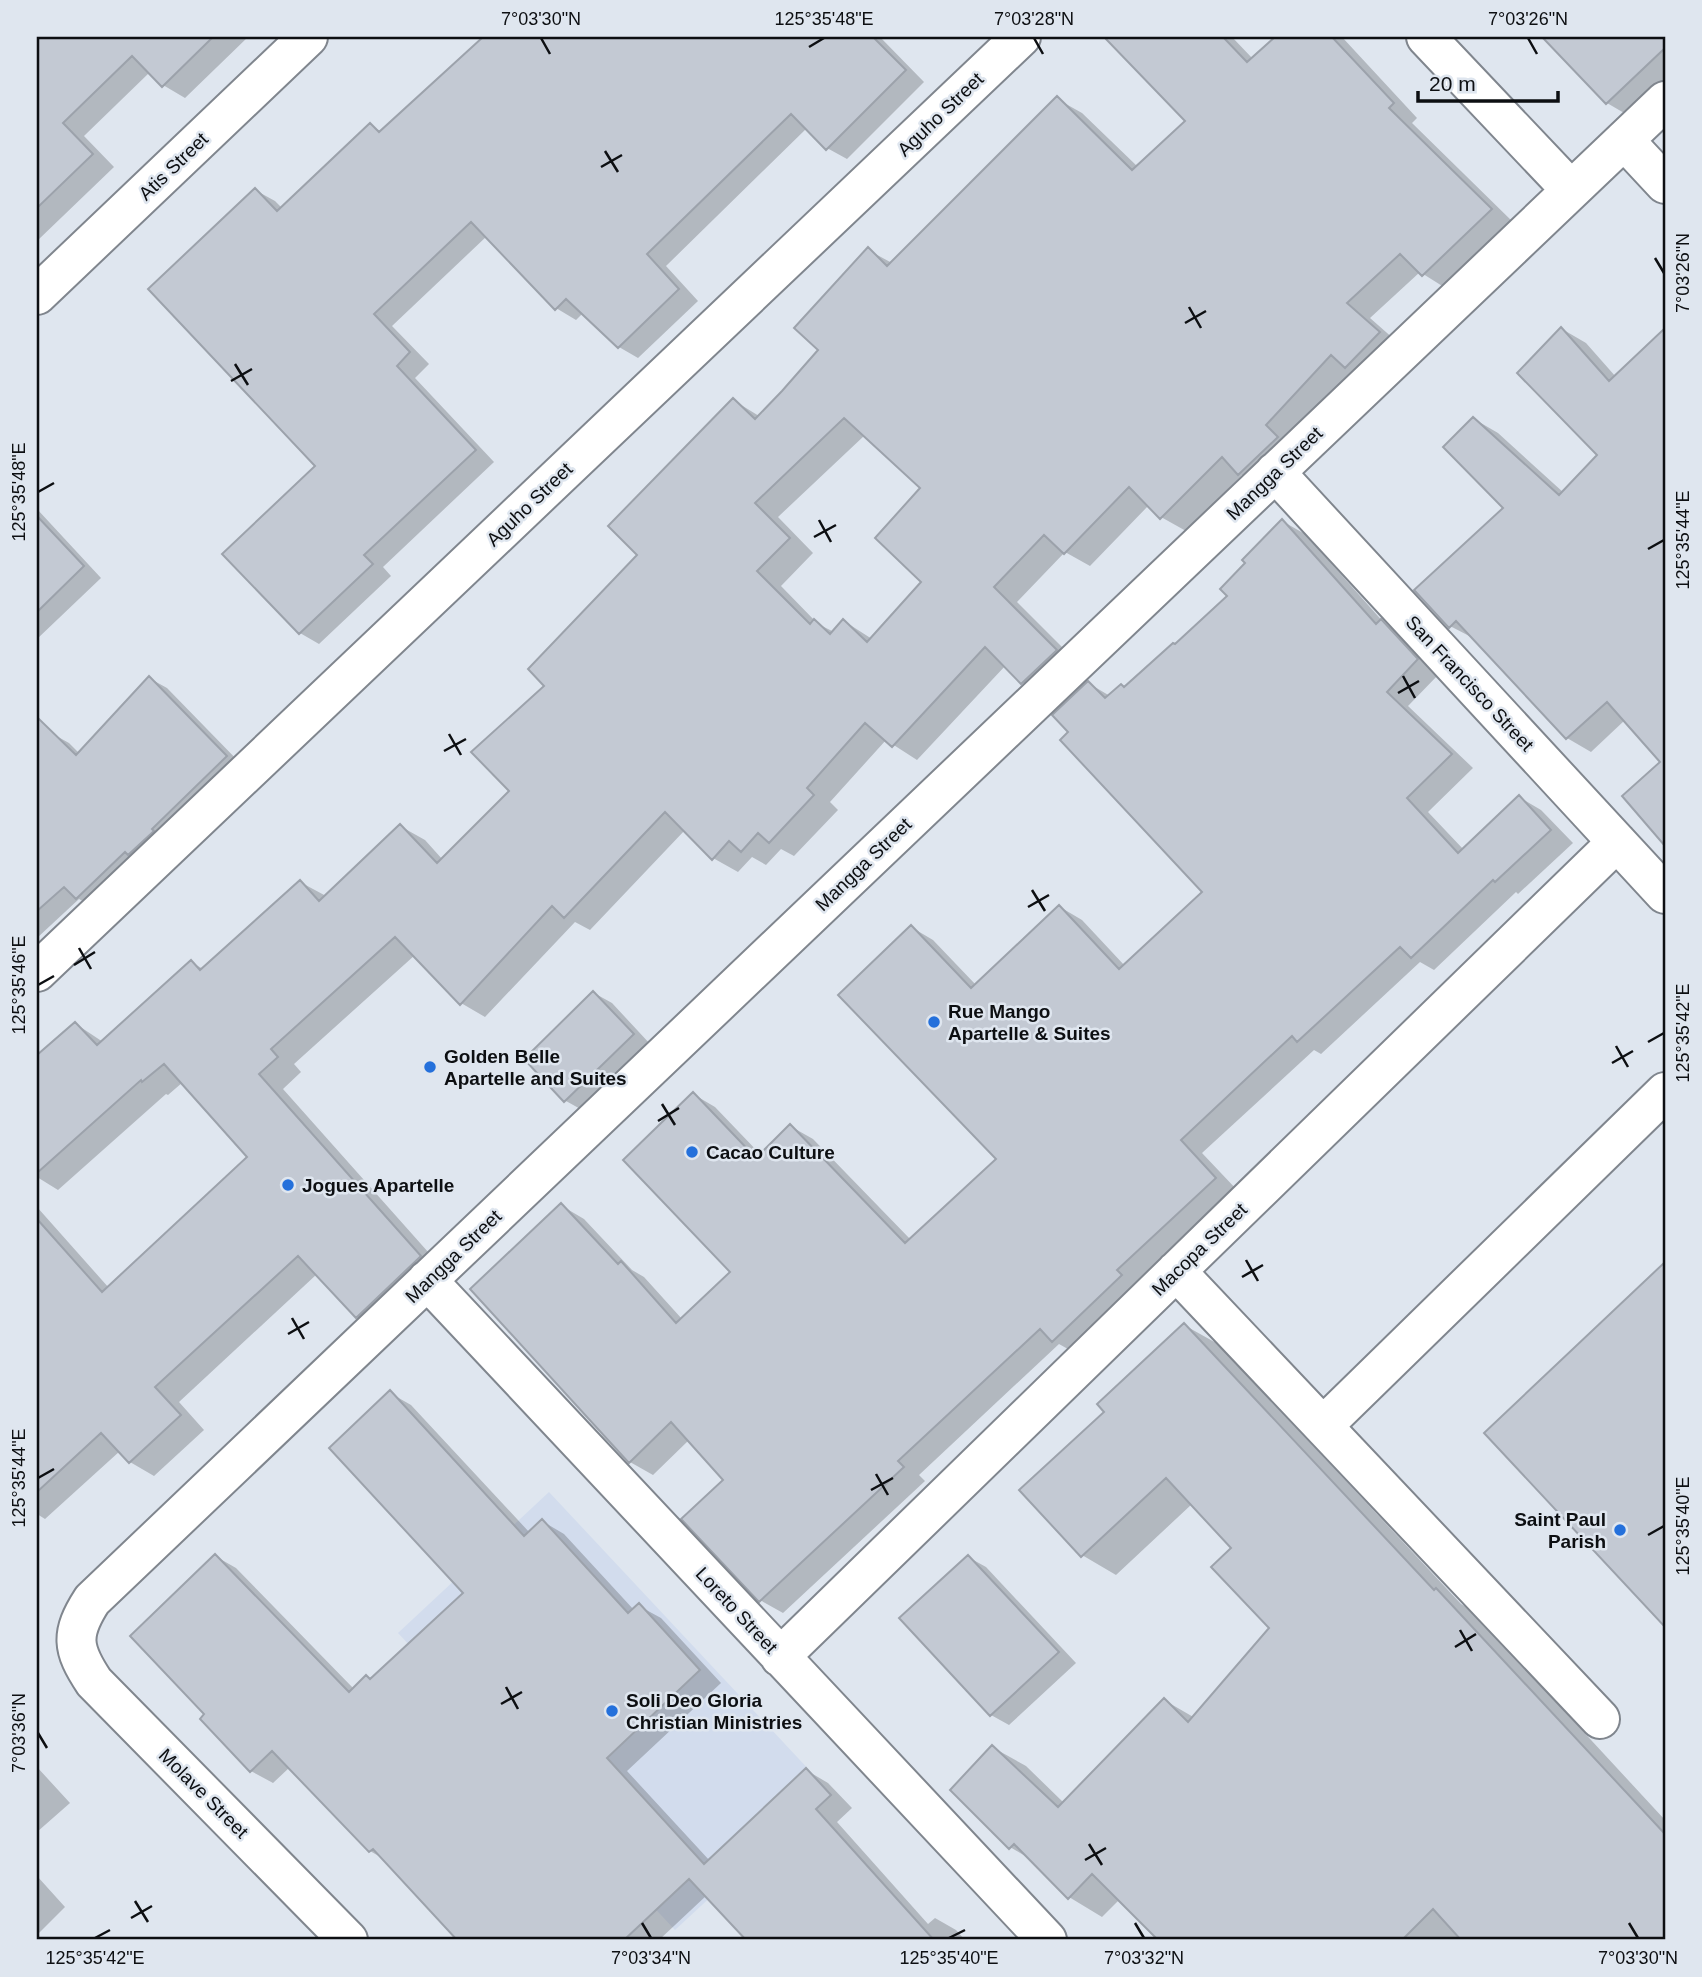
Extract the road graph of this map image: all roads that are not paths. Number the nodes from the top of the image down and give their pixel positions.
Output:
1 (308, 37) edge
2 (1021, 37) edge
3 (1426, 37) edge
4 (1665, 101) edge
5 (1624, 140) junction
6 (1665, 184) edge
7 (1571, 190) junction
8 (37, 295) edge
9 (1275, 472) junction
10 (1617, 842) junction
11 (1665, 894) edge
12 (37, 972) edge
13 (1665, 1092) edge
14 (1176, 1271) junction
15 (427, 1280) junction
16 (1323, 1426) junction
17 (75, 1637) joint
18 (780, 1657) junction
19 (1600, 1719) dead end
20 (348, 1940) edge
21 (1047, 1940) edge

1 - 8 street, Atis Street
2 - 12 street, Aguho Street
3 - 7 street
4 - 5 street, Mangga Street
5 - 6 street
5 - 7 street, Mangga Street
7 - 9 street, Mangga Street
9 - 10 street, San Francisco Street
9 - 15 street, Mangga Street
10 - 11 street, San Francisco Street
10 - 14 street, Macopa Street
13 - 16 street
14 - 16 street
14 - 18 street, Macopa Street
15 - 17 street, Mangga Street
15 - 18 street, Loreto Street
16 - 19 street
17 - 20 street, Molave Street
18 - 21 street, Loreto Street

